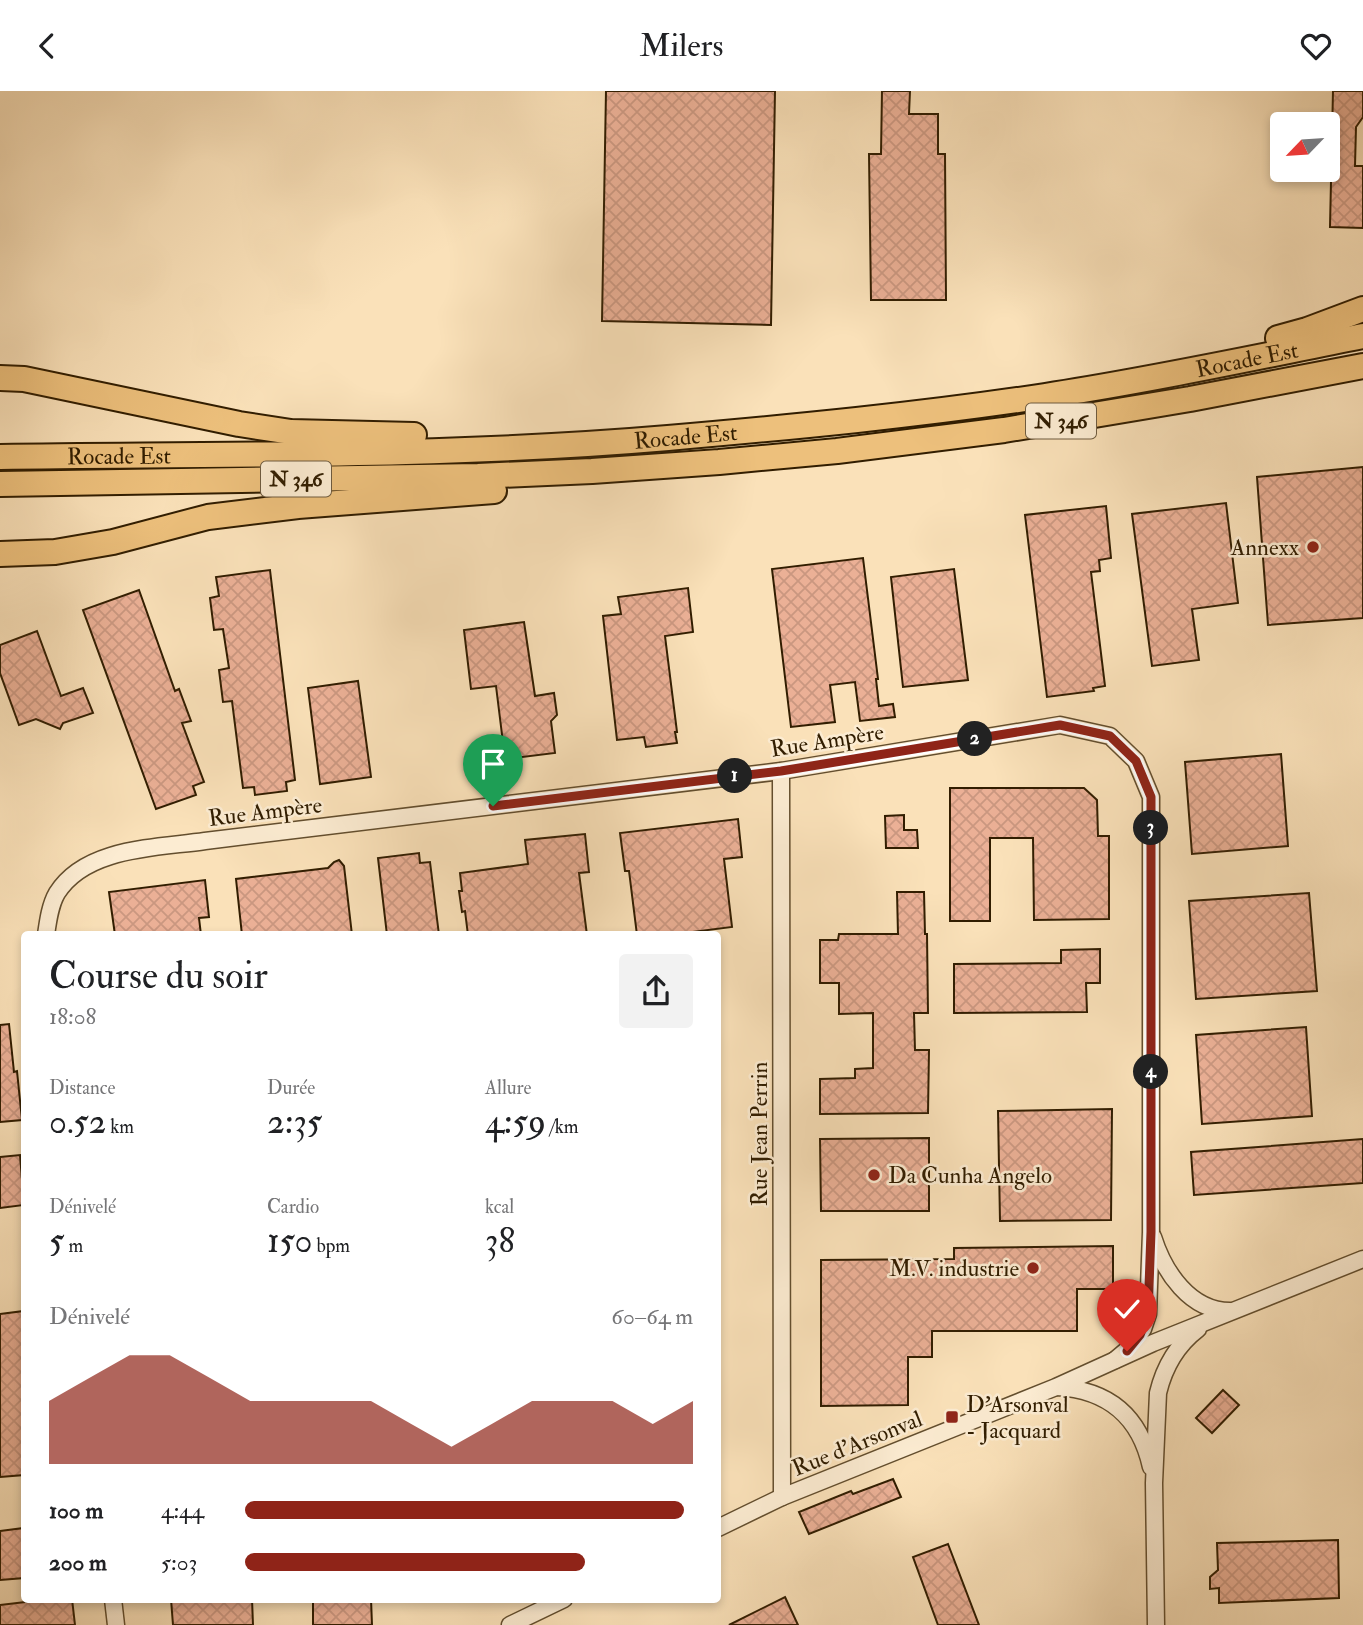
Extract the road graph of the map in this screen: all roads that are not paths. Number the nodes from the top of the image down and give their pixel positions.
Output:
1 (1363, 309) edge
2 (1363, 336) edge
3 (1229, 363) junction
4 (1363, 366) edge
5 (0, 378) edge
6 (1363, 381) edge
7 (1283, 382) junction
8 (516, 447) junction
9 (0, 457) edge
10 (592, 471) junction
11 (0, 484) edge
12 (0, 554) edge
13 (781, 771) junction
14 (47, 931) edge
15 (1151, 1232) junction
16 (1363, 1259) edge
17 (1234, 1310) junction
18 (1208, 1322) junction
19 (1115, 1360) junction
20 (1056, 1387) junction
21 (1154, 1483) junction
22 (782, 1497) junction
23 (721, 1527) edge
24 (113, 1603) edge
25 (556, 1603) edge
26 (116, 1625) edge
27 (510, 1625) edge
28 (1156, 1625) edge

1 - 3 highway
2 - 3 highway, Rocade Est / N 346
3 - 8 highway, Rocade Est / N 346
4 - 7 highway, Rocade Est / N 346
5 - 8 highway
6 - 7 highway
7 - 10 highway, Rocade Est / N 346
8 - 9 highway, Rocade Est / N 346
10 - 11 highway, Rocade Est / N 346
10 - 12 highway
13 - 14 street, Rue Ampère
13 - 15 street, Rue Ampère
13 - 22 street, Rue Jean Perrin
15 - 17 street, Rue Ampère
15 - 19 street, Rue Ampère
16 - 17 street, Rue d'Arsonval
17 - 18 street, Rue d'Arsonval
18 - 19 street, Rue d'Arsonval
18 - 21 street
19 - 20 street, Rue d'Arsonval
20 - 21 street
20 - 22 street, Rue d'Arsonval
21 - 28 street
22 - 23 street, Rue d'Arsonval
24 - 26 street
25 - 27 street

